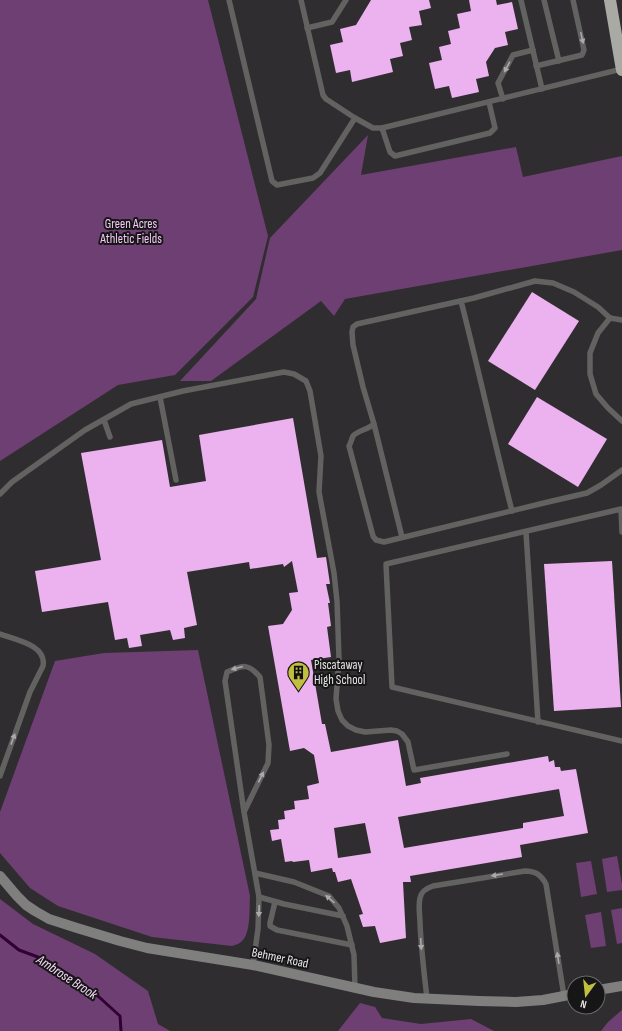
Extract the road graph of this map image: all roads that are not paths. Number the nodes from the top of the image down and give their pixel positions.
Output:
1 (229, 0) edge
2 (301, 0) edge
3 (346, 0) edge
4 (520, 0) edge
5 (544, 0) edge
6 (573, 0) edge
7 (610, 0) edge
8 (307, 28) junction
9 (532, 50) junction
10 (559, 61) junction
11 (536, 66) junction
12 (622, 70) edge
13 (542, 89) junction
14 (502, 99) junction
15 (489, 102) junction
16 (356, 118) junction
17 (382, 128) junction
18 (461, 301) junction
19 (610, 318) junction
20 (622, 320) edge
21 (160, 397) junction
22 (104, 420) junction
23 (622, 421) edge
24 (374, 424) junction
25 (110, 437) dead end
26 (622, 470) edge
27 (176, 480) dead end
28 (0, 494) edge
29 (621, 509) edge
30 (512, 511) junction
31 (526, 532) junction
32 (622, 532) edge
33 (402, 537) junction
34 (0, 634) edge
35 (538, 722) junction
36 (622, 741) edge
37 (507, 754) dead end
38 (0, 776) edge
39 (244, 812) junction
40 (255, 873) junction
41 (0, 876) edge
42 (259, 898) junction
43 (275, 902) junction
44 (343, 916) junction
45 (352, 946) junction
46 (253, 964) junction
47 (566, 981) edge
48 (622, 986) edge
49 (355, 987) junction
50 (606, 989) edge
51 (566, 996) edge
52 (427, 998) junction

1 - 16 lane
2 - 8 lane
3 - 8 lane
4 - 9 lane
5 - 10 lane
6 -> 10 lane
7 - 12 highway
8 - 16 lane
9 - 11 lane
9 -> 14 lane
10 - 11 lane
11 - 13 lane
12 - 13 lane
13 - 14 lane
14 - 15 lane
15 - 17 lane
15 - 17 lane
16 - 17 lane
18 - 19 lane
18 - 24 lane
18 - 30 lane
19 - 20 lane
19 - 23 lane
21 - 22 lane
21 - 27 lane
21 - 37 lane
22 - 25 lane
22 - 28 lane
24 - 33 lane
24 - 33 lane
26 - 30 lane
29 - 31 lane
29 - 32 lane
30 - 33 lane
31 - 35 lane
31 - 35 lane
38 -> 34 lane
35 - 36 lane
39 -> 39 lane
39 - 40 lane
40 - 42 lane
44 -> 40 lane
41 - 46 street, Behmer Road
42 - 43 lane
42 -> 46 lane
43 - 44 lane
43 - 45 lane
44 - 45 lane
45 - 49 lane
46 - 49 street, Behmer Road
47 -> 52 lane
48 - 50 street
49 - 52 street, Behmer Road
51 - 52 street, Behmer Road

